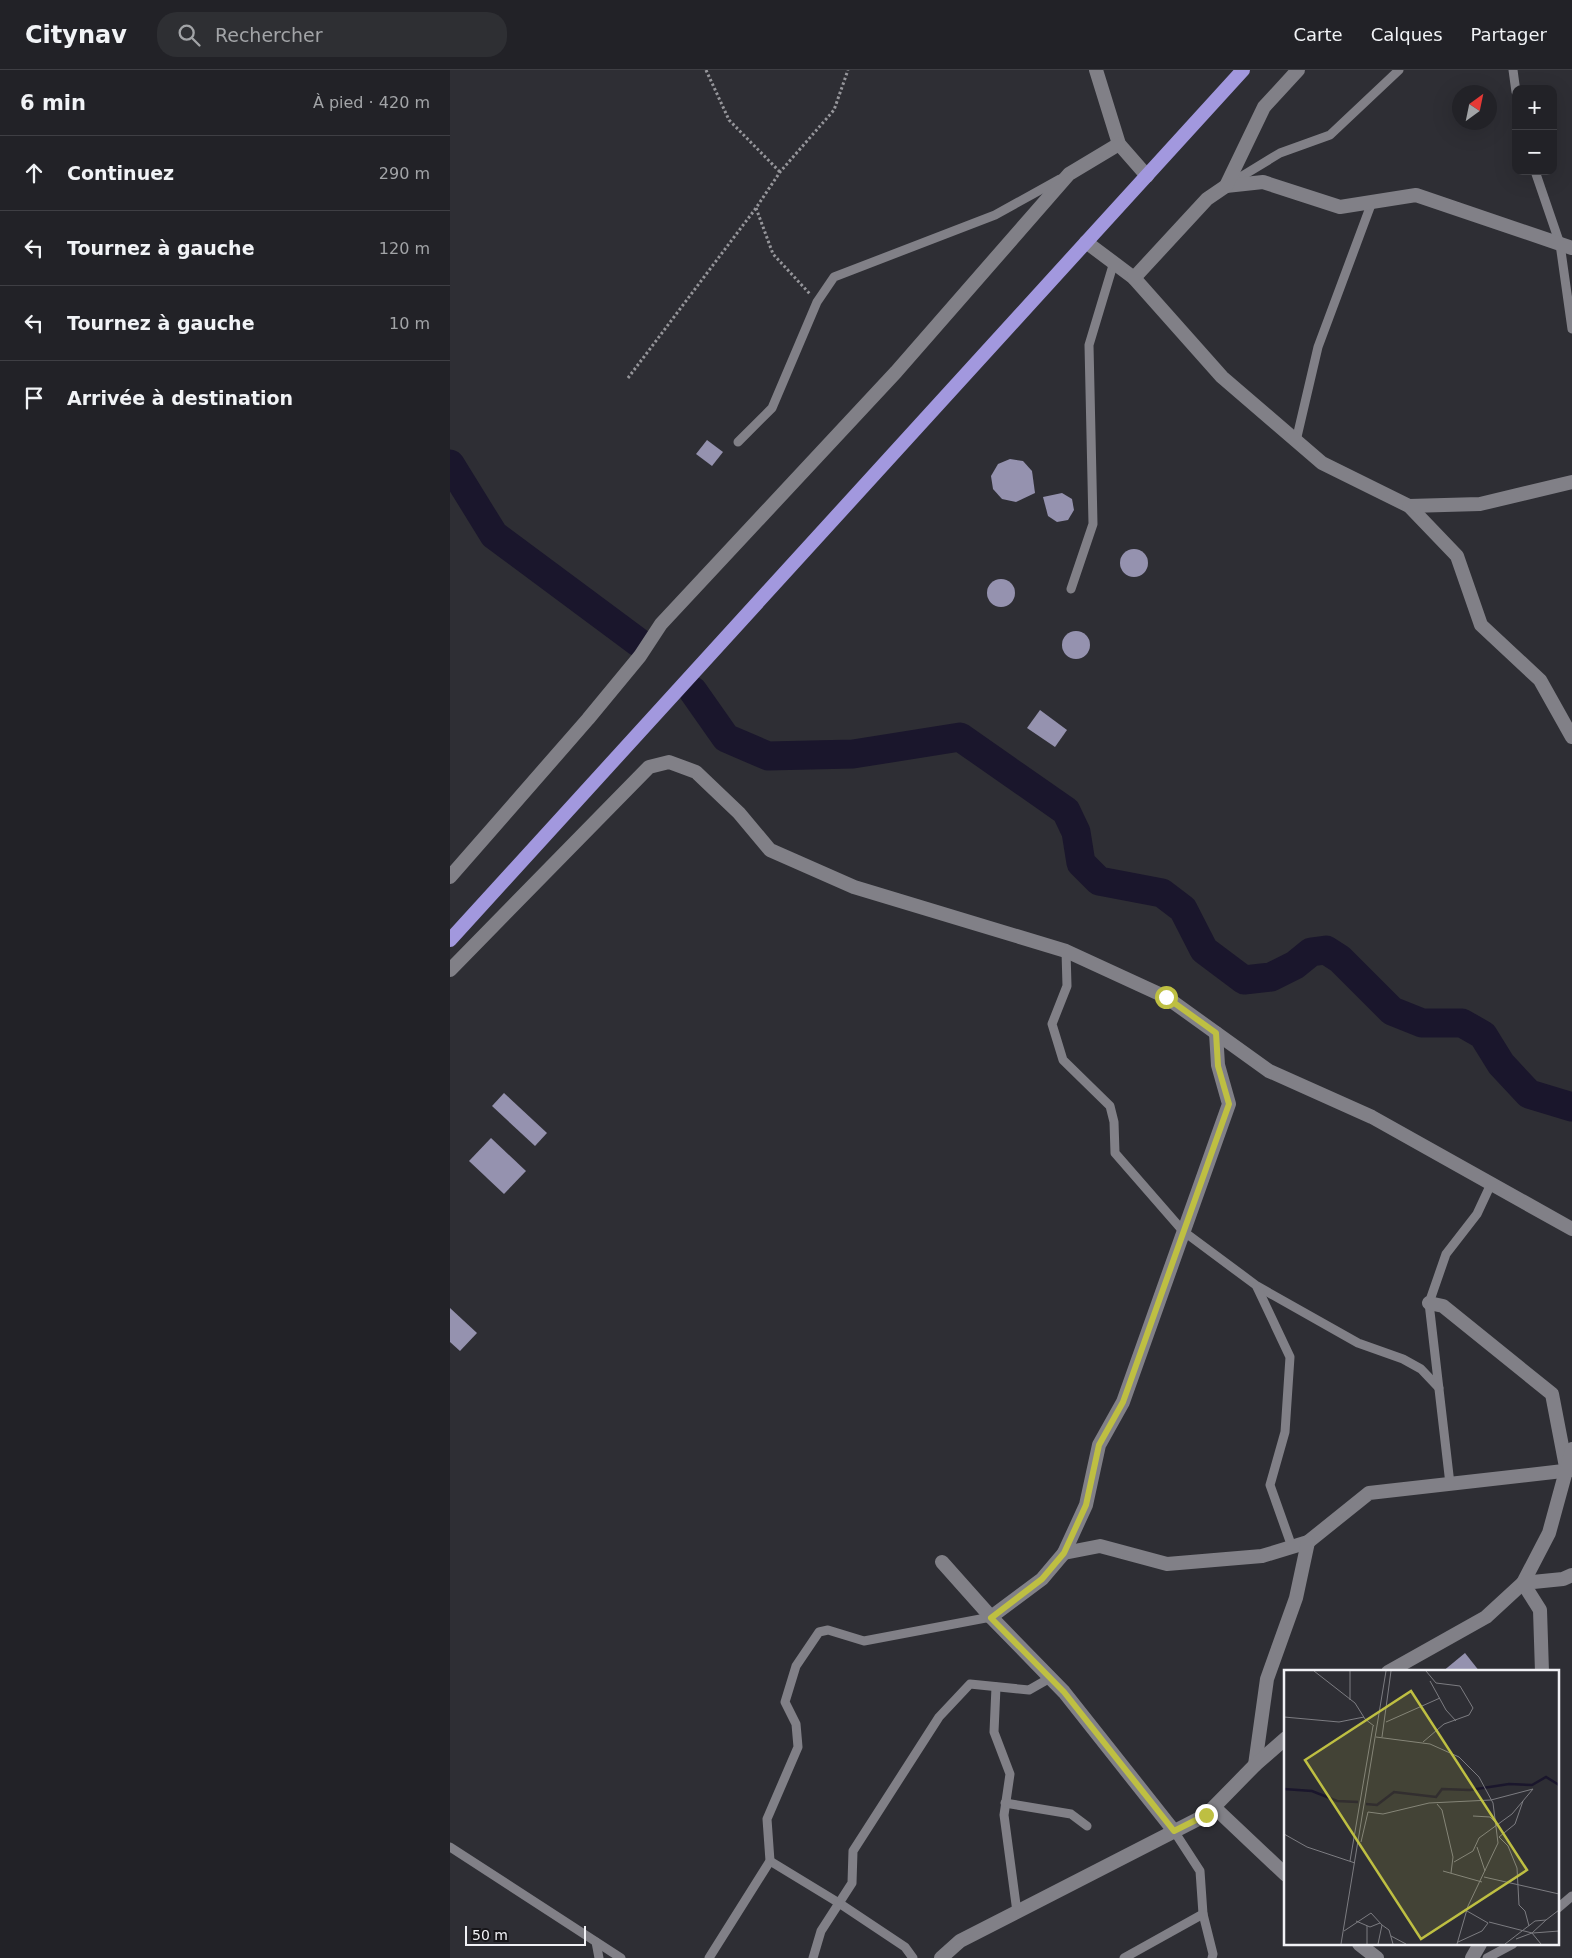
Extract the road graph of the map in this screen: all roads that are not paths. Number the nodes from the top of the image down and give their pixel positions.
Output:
1 (1096, 70) edge
2 (1244, 70) edge
3 (1298, 70) edge
4 (1399, 70) edge
5 (1513, 70) edge
6 (1515, 85) edge
7 (1119, 144) junction
8 (1069, 174) junction
9 (1537, 175) edge
10 (1147, 176) junction
11 (1226, 186) junction
12 (1372, 202) junction
13 (1086, 242) junction
14 (1566, 246) edge
15 (1114, 262) junction
16 (1134, 278) junction
17 (1572, 329) edge
18 (1296, 441) junction
19 (738, 442) dead end
20 (1572, 482) edge
21 (1409, 506) junction
22 (1071, 589) dead end
23 (1572, 737) edge
24 (450, 877) edge
25 (450, 940) edge
26 (1066, 951) junction
27 (450, 970) edge
28 (1216, 1033) junction
29 (1492, 1184) junction
30 (1572, 1229) edge
31 (1183, 1231) junction
32 (1257, 1286) junction
33 (1429, 1303) junction
34 (1439, 1388) junction
35 (1572, 1449) edge
36 (1569, 1470) edge
37 (1450, 1484) junction
38 (1572, 1485) edge
39 (1308, 1542) junction
40 (1292, 1547) junction
41 (1064, 1553) junction
42 (942, 1562) dead end
43 (1572, 1575) edge
44 (1523, 1582) junction
45 (991, 1618) junction
46 (1392, 1670) edge
47 (1542, 1670) edge
48 (1050, 1678) junction
49 (996, 1687) junction
50 (1284, 1740) edge
51 (1255, 1765) junction
52 (1005, 1803) junction
53 (1215, 1808) junction
54 (1087, 1826) dead end
55 (1174, 1831) junction
56 (450, 1847) edge
57 (770, 1861) junction
58 (1284, 1872) edge
59 (1572, 1896) edge
60 (839, 1903) junction
61 (1560, 1906) edge
62 (1017, 1912) junction
63 (1203, 1914) junction
64 (596, 1942) junction
65 (1362, 1946) edge
66 (1479, 1946) edge
67 (1509, 1946) edge
68 (599, 1958) edge
69 (621, 1958) edge
70 (709, 1958) edge
71 (813, 1958) edge
72 (913, 1958) edge
73 (941, 1958) edge
74 (1124, 1958) edge
75 (1212, 1958) edge
76 (1377, 1958) edge
77 (1472, 1958) edge
78 (1487, 1958) edge

1 - 7 street
2 - 10 highway
3 - 11 street
4 - 11 lane
5 - 6 lane
7 - 8 street
7 - 10 street
8 - 19 lane
8 - 24 street
9 - 14 lane
10 - 13 highway
11 - 12 street
11 - 16 street
12 - 14 street
12 - 18 lane
13 - 15 street
13 - 25 highway
14 - 17 lane
15 - 16 street
15 - 22 lane
16 - 18 street
18 - 21 street
20 - 21 street
21 - 23 street
26 - 27 street
26 - 28 street
26 - 31 lane
28 - 29 street
28 - 31 street
29 - 30 street
29 - 33 lane
31 - 32 lane
31 - 41 street
32 - 34 lane
32 - 40 lane
33 - 34 lane
33 - 36 street
34 - 37 lane
35 - 36 street
36 - 37 street
36 - 38 lane
36 - 44 street
37 - 39 street
39 - 40 street
39 - 51 street
40 - 41 street
41 - 45 street
42 - 45 street
43 - 44 street
44 - 46 street
44 - 47 street
45 - 48 street
45 - 57 lane
48 - 49 lane
48 - 55 street
49 - 52 lane
49 - 60 lane
50 - 51 street
51 - 53 street
52 - 54 lane
52 - 62 lane
53 - 55 street
53 - 58 street
55 - 62 street
55 - 63 lane
56 - 64 lane
57 - 60 lane
57 - 70 lane
59 - 61 lane
60 - 71 lane
60 - 72 lane
62 - 73 street
63 - 74 lane
63 - 75 lane
64 - 68 lane
64 - 69 lane
65 - 76 street
66 - 77 street
67 - 78 lane

